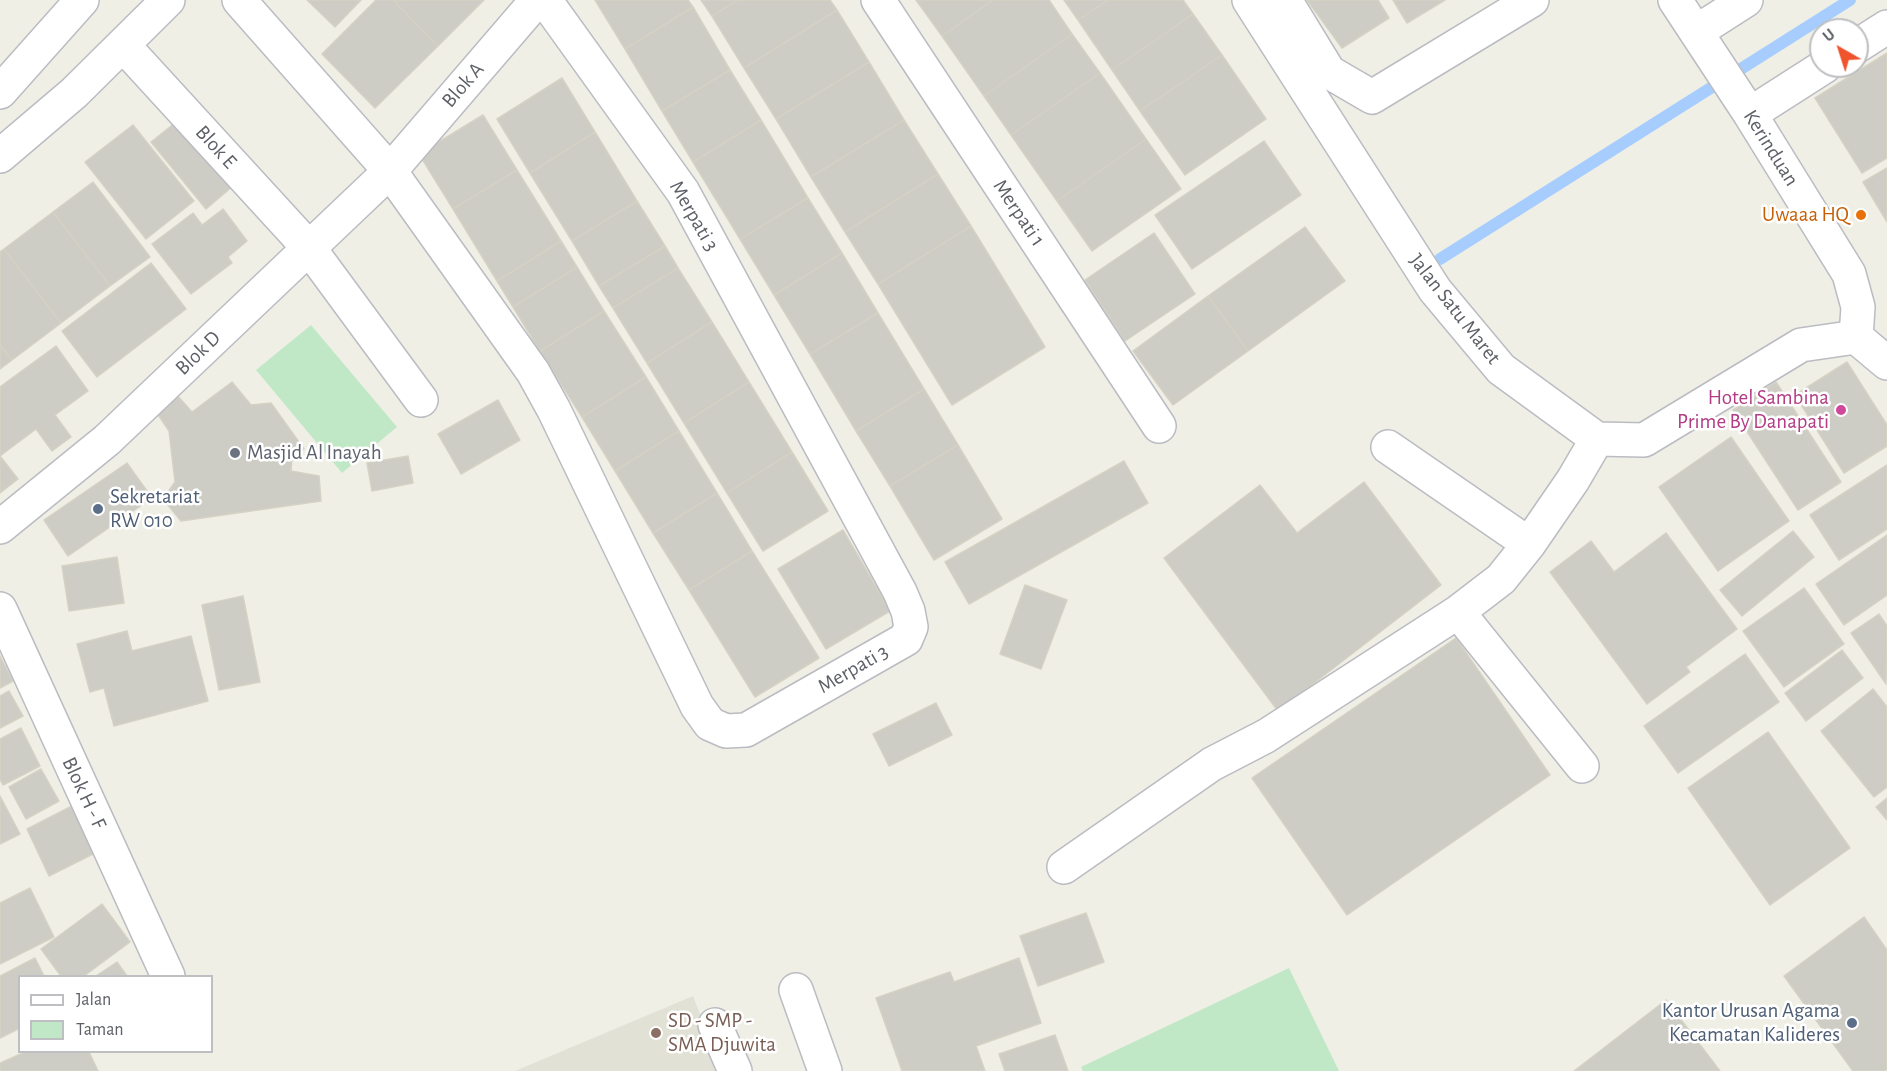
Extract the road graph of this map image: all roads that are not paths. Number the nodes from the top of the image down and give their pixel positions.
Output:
1 (82, 0) edge
2 (168, 0) edge
3 (239, 0) edge
4 (537, 0) edge
5 (545, 0) edge
6 (878, 0) edge
7 (1249, 0) edge
8 (1285, 0) edge
9 (1532, 0) edge
10 (1675, 0) edge
11 (1746, 0) edge
12 (1887, 27) edge
13 (1700, 36) junction
14 (1869, 38) edge
15 (123, 45) junction
16 (1809, 75) edge
17 (0, 93) edge
18 (1748, 111) junction
19 (0, 156) edge
20 (390, 171) junction
21 (309, 248) junction
22 (1856, 337) junction
23 (1887, 363) edge
24 (422, 400) dead end
25 (1159, 426) dead end
26 (1597, 439) junction
27 (1388, 447) dead end
28 (0, 527) edge
29 (1529, 544) junction
30 (0, 609) edge
31 (1458, 612) junction
32 (1582, 766) dead end
33 (1064, 867) dead end
34 (168, 975) edge
35 (796, 990) dead end
36 (715, 1025) dead end
37 (735, 1071) edge
38 (825, 1071) edge

1 - 17 street
2 - 15 street
3 - 20 street
4 - 20 street, Blok A
5 - 20 street, Merpati 3
6 - 25 street, Merpati 1
7 - 26 street, Jalan Satu Maret
8 - 9 street
10 - 13 street, Kerinduan
11 - 13 street
12 - 14 street
13 - 18 street, Kerinduan
15 - 19 street
15 - 21 street, Blok E
16 - 18 street
18 - 22 street, Kerinduan
20 - 21 street, Blok D
21 - 24 street, Blok E
21 - 28 street, Blok D
22 - 23 street
22 - 26 street
26 - 29 street
27 - 29 street
29 - 31 street
30 - 34 street, Blok H - F
31 - 32 street
31 - 33 street
35 - 38 street
36 - 37 street

